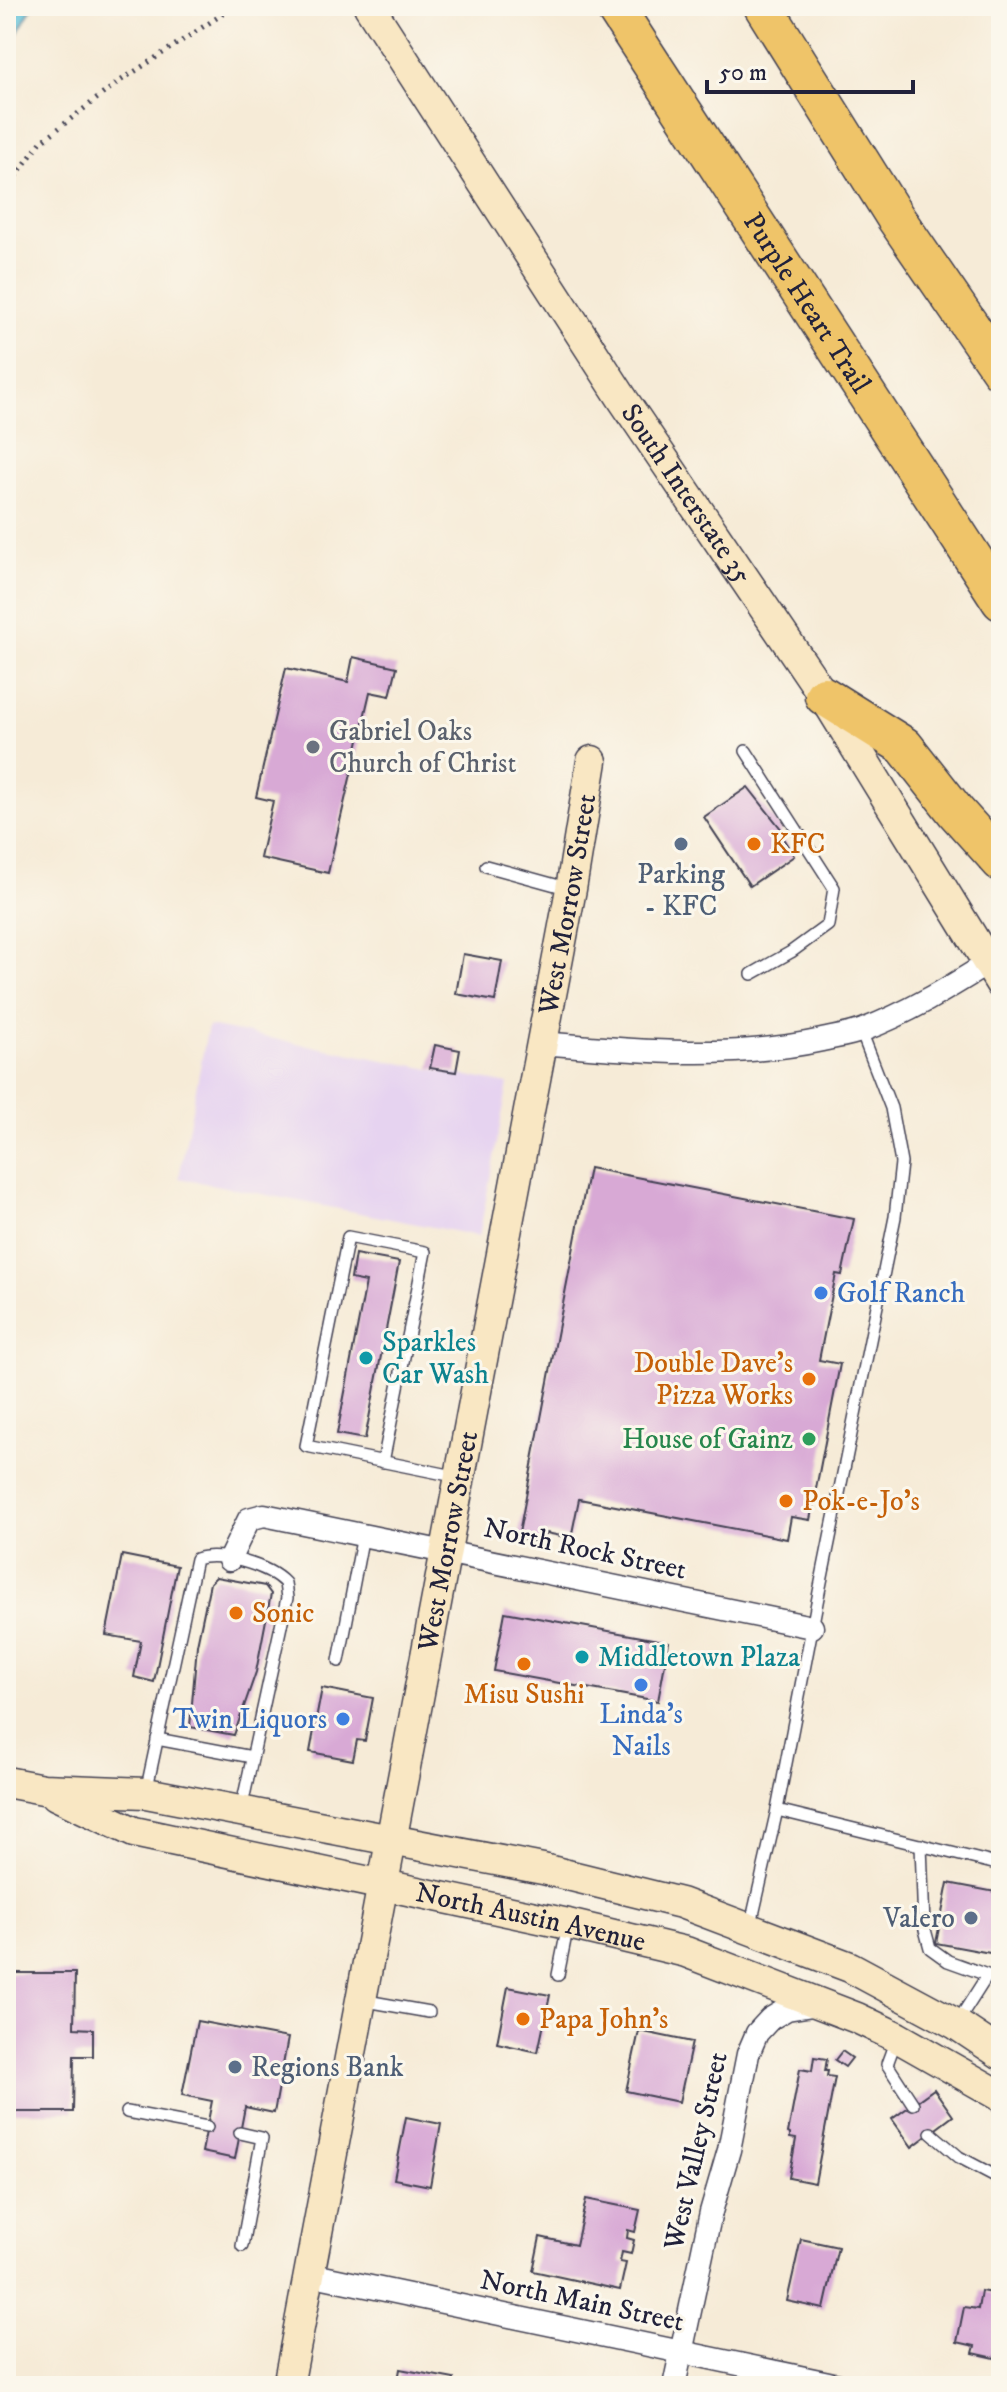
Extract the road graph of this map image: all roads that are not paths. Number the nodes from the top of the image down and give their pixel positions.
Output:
1 (369, 6) edge
2 (614, 6) edge
3 (763, 6) edge
4 (1001, 371) edge
5 (1001, 601) edge
6 (824, 696) junction
7 (746, 751) dead end
8 (592, 761) dead end
9 (1001, 862) edge
10 (486, 866) dead end
11 (571, 889) junction
12 (752, 974) dead end
13 (994, 974) edge
14 (861, 1031) junction
15 (542, 1043) junction
16 (383, 1462) junction
17 (460, 1477) junction
18 (363, 1534) junction
19 (446, 1550) junction
20 (229, 1560) junction
21 (812, 1627) junction
22 (339, 1661) dead end
23 (157, 1739) junction
24 (252, 1757) junction
25 (6, 1782) edge
26 (43, 1789) junction
27 (146, 1793) junction
28 (777, 1810) junction
29 (240, 1811) junction
30 (391, 1840) junction
31 (921, 1845) junction
32 (1001, 1865) edge
33 (383, 1885) junction
34 (568, 1924) junction
35 (750, 1928) junction
36 (558, 1975) dead end
37 (987, 1976) junction
38 (1001, 1980) edge
39 (361, 2000) junction
40 (819, 2004) junction
41 (429, 2012) dead end
42 (956, 2024) junction
43 (897, 2037) junction
44 (1001, 2054) edge
45 (1001, 2096) edge
46 (913, 2104) dead end
47 (127, 2112) dead end
48 (207, 2127) dead end
49 (240, 2133) dead end
50 (931, 2133) dead end
51 (1001, 2179) edge
52 (242, 2246) dead end
53 (309, 2274) junction
54 (682, 2353) junction
55 (288, 2386) edge
56 (674, 2386) edge
57 (843, 2386) edge

1 - 6 main road, South Interstate 35
2 - 5 highway, Purple Heart Trail
3 - 4 highway
6 - 9 highway
6 - 13 main road, South Interstate 35
7 - 12 lane
8 - 11 main road, West Morrow Street
10 - 11 lane
11 - 15 main road, West Morrow Street
13 - 14 street
14 - 15 street
14 - 21 lane
15 - 17 main road, West Morrow Street
16 - 16 lane
16 - 17 lane
17 - 19 main road, West Morrow Street
18 - 19 street, North Rock Street
18 - 20 street, North Rock Street
18 - 22 lane
19 - 21 street, North Rock Street
19 - 30 main road, West Morrow Street
20 - 23 lane
20 - 24 lane
21 - 28 lane
23 - 24 lane
23 - 27 lane
24 - 29 lane
25 - 26 main road, North Austin Avenue
26 - 27 main road, North Austin Avenue
26 - 33 main road, North Austin Avenue
27 - 29 main road, North Austin Avenue
28 - 31 lane
28 - 35 lane
29 - 30 main road, North Austin Avenue
30 - 33 main road, West Morrow Street
30 - 35 main road, North Austin Avenue
31 - 32 lane
31 - 37 lane
33 - 34 main road, North Austin Avenue
33 - 39 main road, West Morrow Street
34 - 36 lane
34 - 40 main road, North Austin Avenue
35 - 42 main road, North Austin Avenue
37 - 38 lane
37 - 42 lane
39 - 41 lane
39 - 53 main road, West Morrow Street
40 - 43 main road, North Austin Avenue
40 - 54 street, West Valley Street
42 - 44 main road, North Austin Avenue
43 - 45 main road, North Austin Avenue
43 - 46 lane
47 - 48 lane
49 - 52 lane
50 - 51 lane
53 - 54 street, North Main Street
53 - 55 main road, West Morrow Street
54 - 56 street, West Valley Street
54 - 57 street, North Main Street

